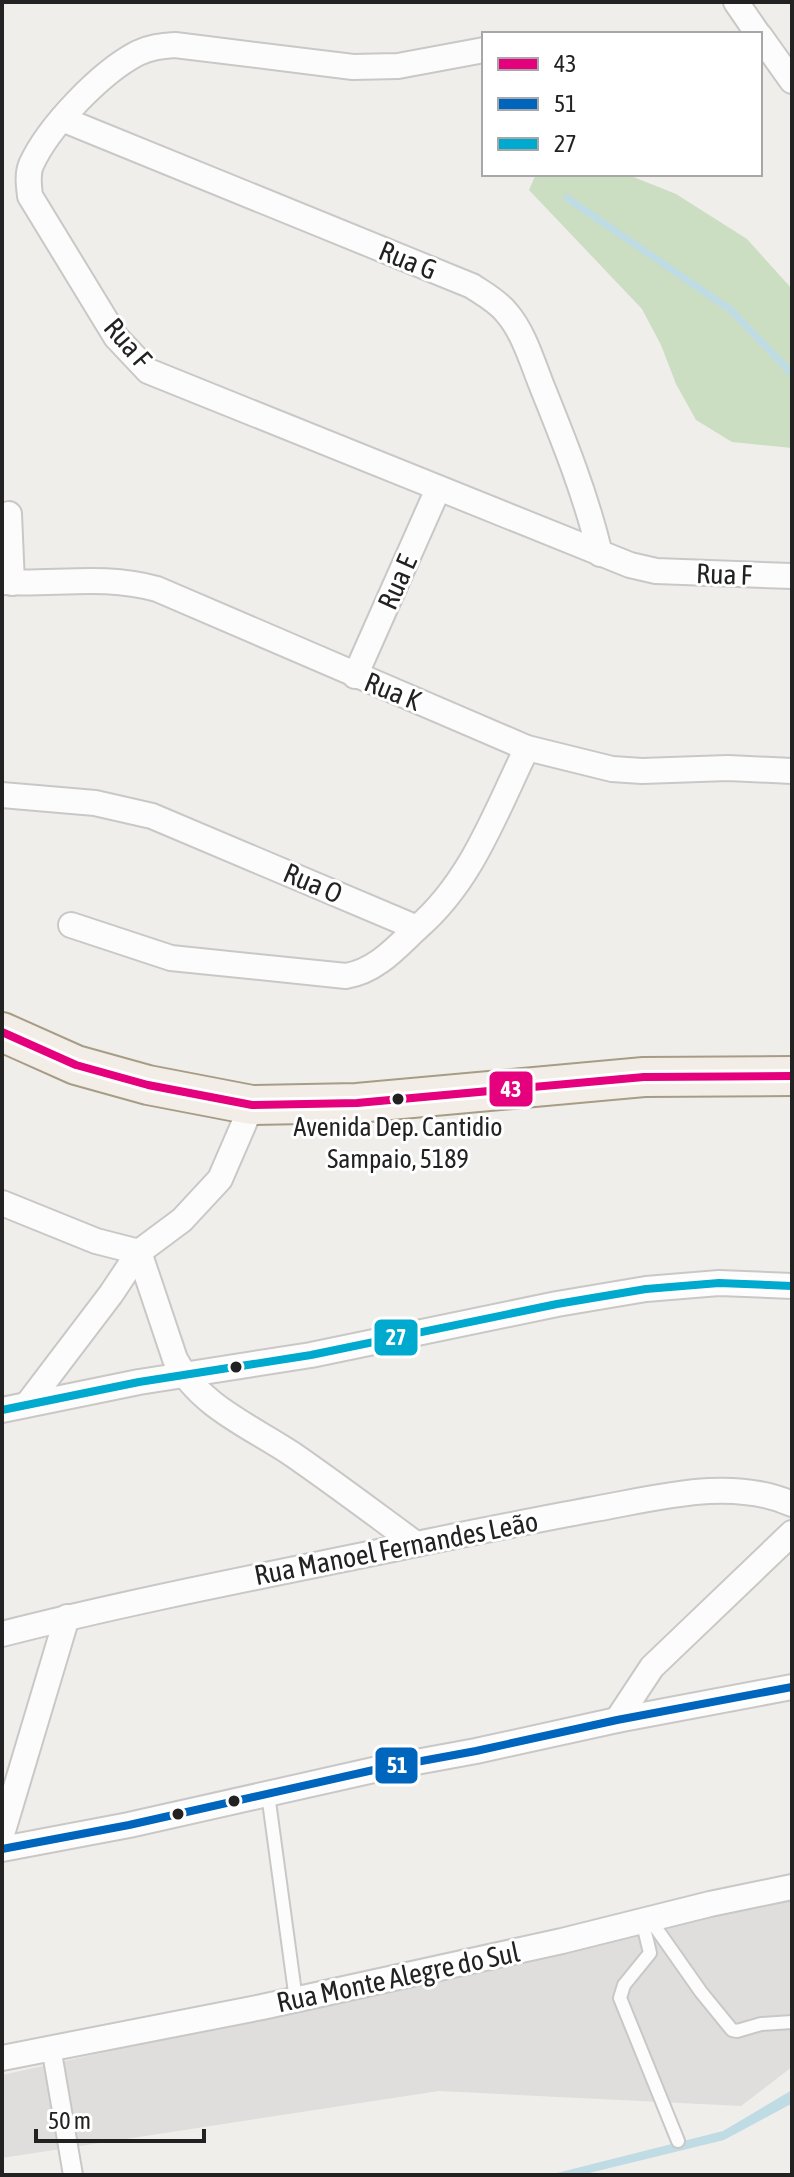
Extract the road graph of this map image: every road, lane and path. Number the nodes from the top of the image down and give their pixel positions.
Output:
1 (736, 2) edge
2 (757, 32) edge
3 (762, 39) edge
4 (482, 50) edge
5 (792, 81) edge
6 (62, 119) junction
7 (438, 489) junction
8 (9, 514) dead end
9 (600, 554) junction
10 (792, 576) edge
11 (7, 583) edge
12 (355, 676) junction
13 (527, 748) junction
14 (792, 771) edge
15 (2, 795) edge
16 (71, 925) dead end
17 (417, 928) junction
18 (2, 1032) edge
19 (792, 1076) edge
20 (252, 1105) junction
21 (2, 1203) edge
22 (139, 1252) junction
23 (792, 1286) edge
24 (183, 1374) junction
25 (29, 1402) junction
26 (2, 1410) edge
27 (792, 1504) edge
28 (792, 1533) edge
29 (416, 1544) junction
30 (67, 1617) junction
31 (2, 1634) edge
32 (792, 1687) edge
33 (617, 1720) junction
34 (268, 1794) junction
35 (2, 1834) edge
36 (2, 1849) edge
37 (792, 1887) edge
38 (645, 1919) junction
39 (296, 2000) junction
40 (792, 2022) edge
41 (51, 2047) junction
42 (2, 2058) edge
43 (678, 2141) dead end
44 (73, 2175) edge

1 - 2 street
3 - 5 street
4 - 6 street, Rua F
6 - 7 street, Rua F
6 - 9 street, Rua G
7 - 9 street, Rua F
7 - 12 street, Rua E
8 - 11 street
9 - 10 street, Rua F
11 - 12 street, Rua K
12 - 13 street, Rua K
13 - 14 street, Rua K
13 - 17 street
15 - 17 street, Rua O
16 - 17 street
18 - 20 main road
19 - 20 main road
20 - 22 street
21 - 22 street
22 - 24 street
22 - 25 street
23 - 24 street
24 - 25 street
24 - 29 street
25 - 26 street
27 - 29 street, Rua Manoel Fernandes Leão
28 - 33 street
29 - 30 street, Rua Manoel Fernandes Leão
30 - 31 street, Rua Manoel Fernandes Leão
30 - 35 street
32 - 33 street
33 - 34 street
34 - 36 street
34 - 39 lane
37 - 38 street, Rua Monte Alegre do Sul
38 - 39 street, Rua Monte Alegre do Sul
38 - 40 lane
38 - 43 lane
39 - 41 street, Rua Monte Alegre do Sul
41 - 42 street, Rua Monte Alegre do Sul
41 - 44 street

